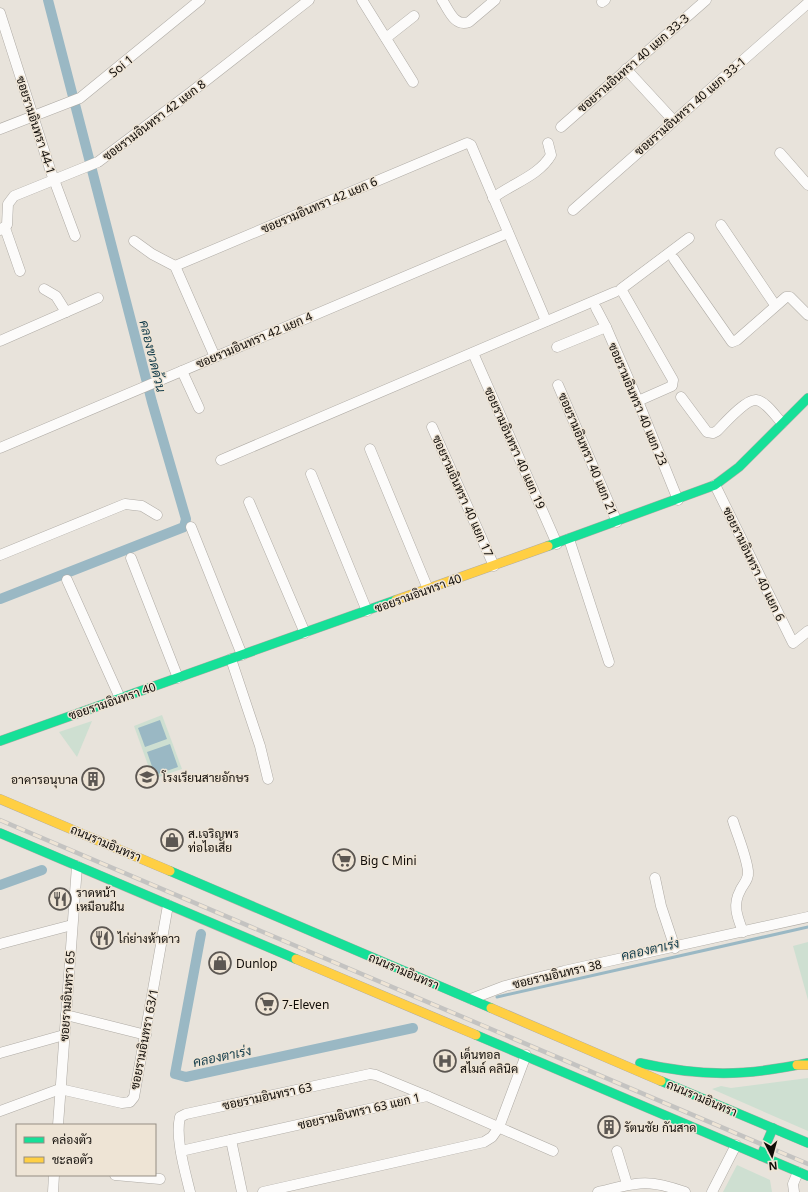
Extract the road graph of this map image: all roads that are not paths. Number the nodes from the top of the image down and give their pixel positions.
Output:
1 (200, 0) edge
2 (309, 0) edge
3 (362, 0) edge
4 (442, 0) edge
5 (495, 0) edge
6 (706, 0) edge
7 (808, 2) edge
8 (0, 13) edge
9 (414, 16) dead end
10 (4, 38) edge
11 (386, 38) junction
12 (626, 69) junction
13 (413, 82) dead end
14 (33, 116) junction
15 (674, 120) junction
16 (561, 127) dead end
17 (0, 129) edge
18 (548, 143) dead end
19 (780, 154) dead end
20 (54, 180) junction
21 (808, 185) edge
22 (493, 198) junction
23 (573, 210) dead end
24 (721, 226) dead end
25 (3, 229) edge
26 (508, 233) junction
27 (76, 236) dead end
28 (689, 238) dead end
29 (134, 241) dead end
30 (674, 259) dead end
31 (175, 266) junction
32 (20, 271) dead end
33 (44, 290) dead end
34 (615, 292) dead end
35 (98, 298) dead end
36 (775, 305) junction
37 (596, 308) dead end
38 (66, 312) junction
39 (808, 315) edge
40 (546, 321) junction
41 (606, 327) junction
42 (0, 341) edge
43 (556, 347) dead end
44 (473, 353) junction
45 (215, 357) junction
46 (182, 371) junction
47 (558, 385) dead end
48 (681, 398) dead end
49 (808, 398) edge
50 (638, 401) junction
51 (198, 408) dead end
52 (782, 423) junction
53 (432, 427) dead end
54 (0, 448) edge
55 (370, 449) dead end
56 (221, 460) dead end
57 (311, 474) dead end
58 (715, 484) junction
59 (678, 500) junction
60 (249, 502) dead end
61 (157, 515) dead end
62 (617, 522) junction
63 (191, 527) dead end
64 (569, 539) junction
65 (557, 544) junction
66 (0, 555) edge
67 (130, 558) dead end
68 (494, 566) junction
69 (68, 580) dead end
70 (428, 589) junction
71 (367, 611) junction
72 (808, 631) edge
73 (305, 633) junction
74 (242, 655) junction
75 (231, 659) junction
76 (609, 662) dead end
77 (178, 678) junction
78 (120, 698) junction
79 (0, 741) edge
80 (268, 778) dead end
81 (0, 799) edge
82 (733, 821) dead end
83 (0, 833) edge
84 (77, 866) junction
85 (655, 878) dead end
86 (168, 905) junction
87 (808, 917) edge
88 (72, 925) junction
89 (744, 932) junction
90 (0, 944) edge
91 (675, 948) junction
92 (471, 999) junction
93 (66, 1015) junction
94 (64, 1035) junction
95 (146, 1035) junction
96 (589, 1049) junction
97 (0, 1053) edge
98 (526, 1055) junction
99 (808, 1064) edge
100 (60, 1089) junction
101 (427, 1096) junction
102 (0, 1111) edge
103 (58, 1124) edge
104 (499, 1127) junction
105 (773, 1128) junction
106 (231, 1140) junction
107 (808, 1143) edge
108 (736, 1145) junction
109 (181, 1151) junction
110 (553, 1151) dead end
111 (617, 1151) dead end
112 (761, 1156) junction
113 (798, 1172) junction
114 (54, 1176) edge
115 (126, 1176) edge
116 (808, 1176) edge
117 (160, 1179) dead end
118 (627, 1184) junction
119 (613, 1190) edge
120 (53, 1192) edge
121 (190, 1192) edge
122 (242, 1192) edge
123 (263, 1192) edge
124 (598, 1192) edge
125 (685, 1192) edge
126 (712, 1192) edge
127 (794, 1192) edge

1 - 14 street, Soi 1
2 - 20 street, ซอยรามอินทรา 42 แยก 8
3 - 11 street
4 - 5 street
6 - 12 street, ซอยรามอินทรา 40 แยก 33-3
7 - 15 street, ซอยรามอินทรา 40 แยก 33-1
8 - 10 street, ซอยรามอินทรา 44-1
9 - 11 street
10 - 14 street, ซอยรามอินทรา 44-1
11 - 13 street
12 - 15 street
12 - 16 street, ซอยรามอินทรา 40 แยก 33-3
14 - 17 street, Soi 1
14 - 20 street, ซอยรามอินทรา 44-1
15 - 23 street, ซอยรามอินทรา 40 แยก 33-1
18 - 22 street
19 - 21 street
20 - 25 street, ซอยรามอินทรา 42 แยก 8
20 - 27 street, ซอยรามอินทรา 44-1
22 - 26 street
22 - 31 street, ซอยรามอินทรา 42 แยก 6
24 - 36 street
25 - 32 street, ซอยรามอินทรา 42 แยก 8
26 - 40 street
26 - 45 street, ซอยรามอินทรา 42 แยก 4
28 - 50 street
29 - 31 street
30 - 36 street
31 - 45 street
33 - 38 street
34 - 40 street
35 - 38 street
36 - 39 street
37 - 41 street, ซอยรามอินทรา 40 แยก 23
38 - 42 street
40 - 44 street
41 - 43 street
41 - 50 street, ซอยรามอินทรา 40 แยก 23
44 - 56 street
44 - 65 street, ซอยรามอินทรา 40 แยก 19
45 - 46 street, ซอยรามอินทรา 42 แยก 4
46 - 51 street
46 - 54 street, ซอยรามอินทรา 42 แยก 4
47 - 62 street, ซอยรามอินทรา 40 แยก 21
48 - 52 street
49 - 52 main road, ซอยรามอินทรา 40
50 - 59 street, ซอยรามอินทรา 40 แยก 23
52 - 58 main road, ซอยรามอินทรา 40
53 - 68 street, ซอยรามอินทรา 40 แยก 17
55 - 70 street
57 - 71 street
58 - 59 main road, ซอยรามอินทรา 40
58 - 72 street, ซอยรามอินทรา 40 แยก 6
59 - 62 main road, ซอยรามอินทรา 40
60 - 73 street
61 - 66 street
62 - 64 main road, ซอยรามอินทรา 40
63 - 74 street
64 - 65 main road, ซอยรามอินทรา 40
64 - 76 street
65 - 68 main road, ซอยรามอินทรา 40
67 - 77 street
68 - 70 main road, ซอยรามอินทรา 40
69 - 78 street
70 - 71 main road, ซอยรามอินทรา 40
71 - 73 main road, ซอยรามอินทรา 40
73 - 74 main road, ซอยรามอินทรา 40
74 - 75 main road, ซอยรามอินทรา 40
75 - 77 main road, ซอยรามอินทรา 40
75 - 80 street
77 - 78 main road, ซอยรามอินทรา 40
78 - 79 main road, ซอยรามอินทรา 40
81 - 92 main road, ถนนรามอินทรา
82 - 89 street
83 - 84 main road
84 - 86 main road
84 - 88 street, ซอยรามอินทรา 65
85 - 91 street
86 - 95 street, ซอยรามอินทรา 63/1
86 - 98 main road
87 - 89 street, ซอยรามอินทรา 38
88 - 90 street
88 - 93 street, ซอยรามอินทรา 65
89 - 91 street, ซอยรามอินทรา 38
91 - 92 street, ซอยรามอินทรา 38
92 - 96 main road, ถนนรามอินทรา
93 - 94 street, ซอยรามอินทรา 65
93 - 95 street
94 - 97 street
94 - 100 street, ซอยรามอินทรา 65
95 - 100 street, ซอยรามอินทรา 63/1
96 - 99 main road
96 - 105 main road, ถนนรามอินทรา
98 - 104 street
98 - 108 main road
100 - 102 street
100 - 103 street, ซอยรามอินทรา 65
101 - 104 street, ซอยรามอินทรา 63 แยก 1
101 - 106 street, ซอยรามอินทรา 63 แยก 1
101 - 109 street, ซอยรามอินทรา 63
104 - 110 street, ซอยรามอินทรา 63 แยก 1
104 - 123 street
105 - 107 main road, ถนนรามอินทรา
105 - 112 main road
106 - 109 street, ซอยรามอินทรา 63 แยก 1
106 - 122 street
108 - 112 main road
108 - 126 street
109 - 121 street, ซอยรามอินทรา 63
111 - 118 street
112 - 113 main road
113 - 116 main road
113 - 127 street
114 - 120 street
115 - 117 street
118 - 119 street
118 - 125 street
119 - 124 street

